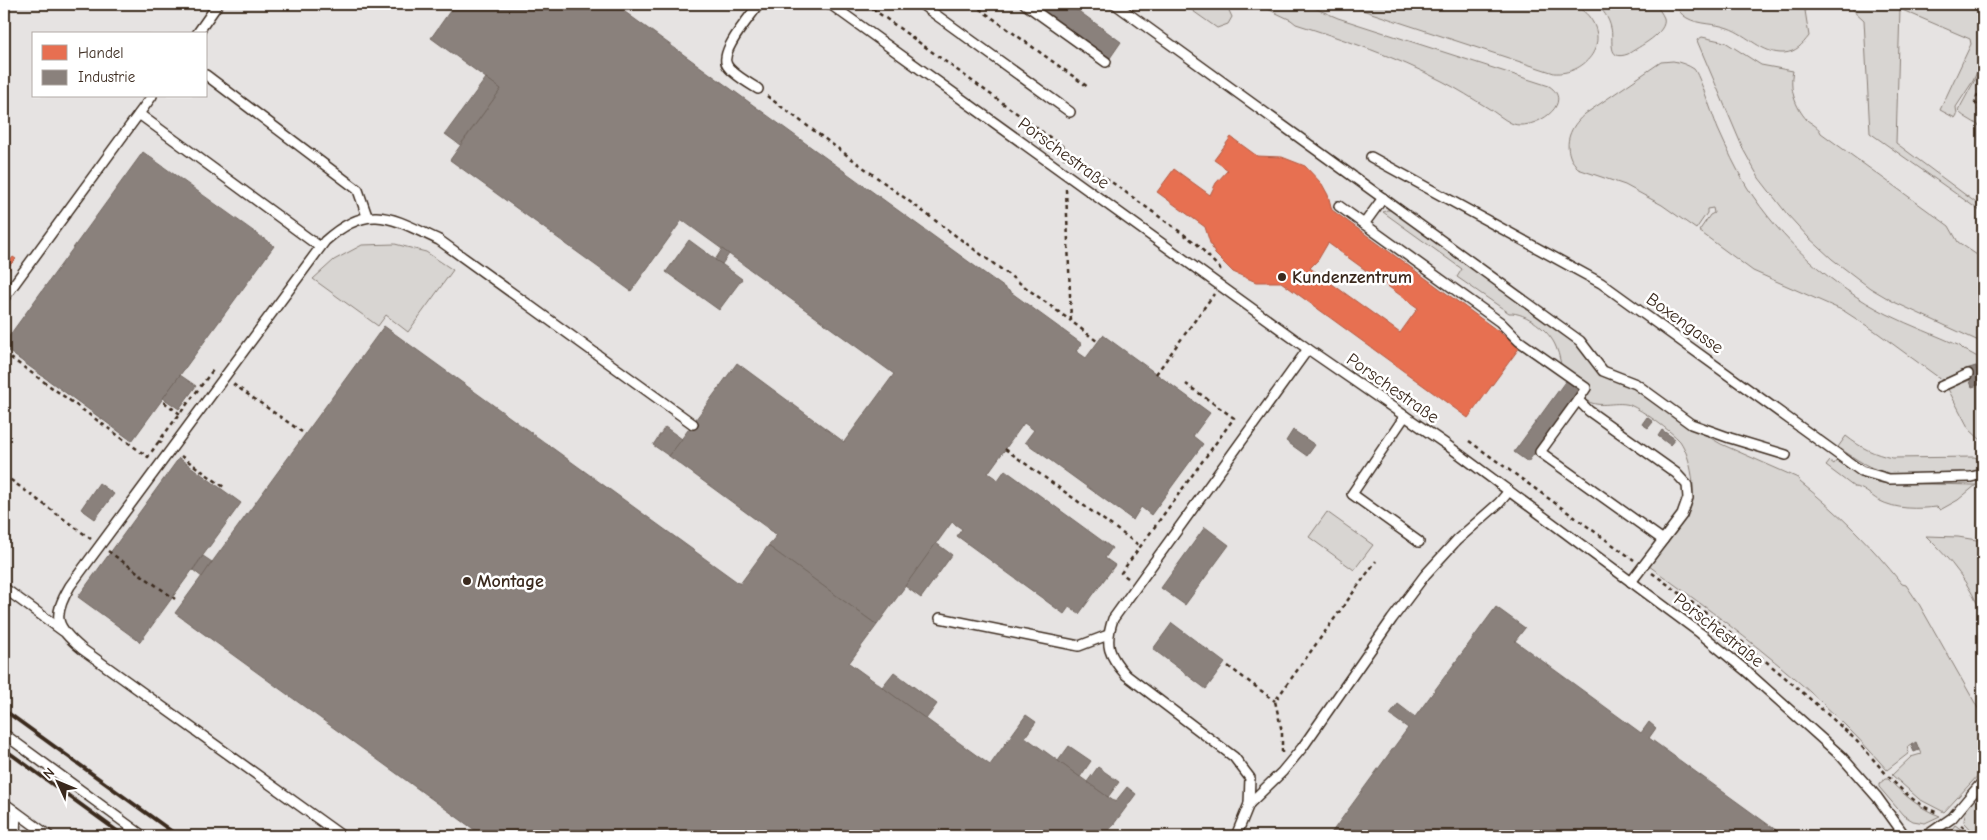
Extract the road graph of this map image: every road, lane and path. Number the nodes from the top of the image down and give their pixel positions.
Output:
1 (218, 4) edge
2 (759, 4) edge
3 (830, 4) edge
4 (921, 4) edge
5 (973, 4) edge
6 (1025, 4) edge
7 (1115, 4) edge
8 (198, 32) edge
9 (1106, 62) dead end
10 (208, 77) edge
11 (1983, 79) edge
12 (1088, 87) dead end
13 (758, 89) joint
14 (151, 98) edge
15 (1070, 112) dead end
16 (139, 114) junction
17 (1983, 117) edge
18 (1064, 146) dead end
19 (1371, 157) dead end
20 (1065, 174) junction
21 (1383, 198) junction
22 (1339, 206) dead end
23 (367, 216) junction
24 (1364, 224) junction
25 (320, 247) junction
26 (4, 298) edge
27 (1071, 321) junction
28 (1098, 342) dead end
29 (1308, 349) junction
30 (4, 353) edge
31 (1968, 374) dead end
32 (225, 378) junction
33 (1186, 384) dead end
34 (1940, 387) dead end
35 (1578, 400) junction
36 (164, 402) dead end
37 (180, 414) junction
38 (1404, 416) junction
39 (693, 424) dead end
40 (302, 432) dead end
41 (1469, 441) dead end
42 (159, 442) junction
43 (1005, 449) dead end
44 (171, 450) junction
45 (1786, 454) dead end
46 (1983, 474) edge
47 (4, 475) edge
48 (224, 487) dead end
49 (1509, 491) junction
50 (1663, 540) junction
51 (1419, 542) dead end
52 (100, 545) junction
53 (1140, 546) junction
54 (1376, 561) dead end
55 (1643, 566) junction
56 (1631, 582) junction
57 (1138, 584) junction
58 (4, 588) edge
59 (175, 600) dead end
60 (940, 618) dead end
61 (63, 631) junction
62 (1108, 635) junction
63 (1228, 666) dead end
64 (1275, 702) junction
65 (4, 734) edge
66 (1282, 772) junction
67 (1983, 781) edge
68 (4, 803) edge
69 (1249, 804) junction
70 (16, 812) junction
71 (1952, 818) junction
72 (15, 836) edge
73 (49, 836) edge
74 (143, 836) edge
75 (342, 836) edge
76 (1236, 836) edge
77 (1905, 836) edge
78 (1926, 836) edge
79 (1972, 836) edge

1 - 8 lane
2 - 13 lane
3 - 20 lane, Porschestraße
4 - 15 lane
5 - 12 path
6 - 9 lane
7 - 21 lane
10 - 23 lane
11 - 17 path
13 - 27 path
14 - 16 lane
16 - 25 lane
16 - 26 lane
18 - 20 path
19 - 46 lane, Boxengasse
20 - 27 path
20 - 29 lane, Porschestraße
21 - 24 lane
21 - 45 lane
22 - 24 lane
23 - 25 lane
23 - 39 lane
24 - 35 lane
25 - 32 lane
27 - 28 path
29 - 38 lane, Porschestraße
29 - 57 lane
30 - 42 path
31 - 34 lane
32 - 37 path
32 - 40 path
32 - 44 lane
33 - 53 path
35 - 50 lane
35 - 50 lane
36 - 37 path
37 - 42 path
38 - 49 lane, Porschestraße
38 - 51 lane
41 - 55 path
42 - 44 path
43 - 53 path
44 - 48 path
44 - 52 lane
47 - 52 path
49 - 56 lane, Porschestraße
49 - 66 lane
50 - 55 lane
52 - 59 path
52 - 61 lane
53 - 57 path
54 - 64 path
55 - 56 lane
55 - 71 path
56 - 77 lane, Porschestraße
57 - 62 lane
58 - 61 lane
60 - 62 lane
61 - 75 lane
62 - 69 lane
63 - 64 path
64 - 66 path
65 - 74 lane
66 - 69 lane
67 - 71 lane
68 - 70 lane
69 - 76 lane
70 - 72 lane
70 - 73 lane
71 - 78 lane
71 - 79 path

